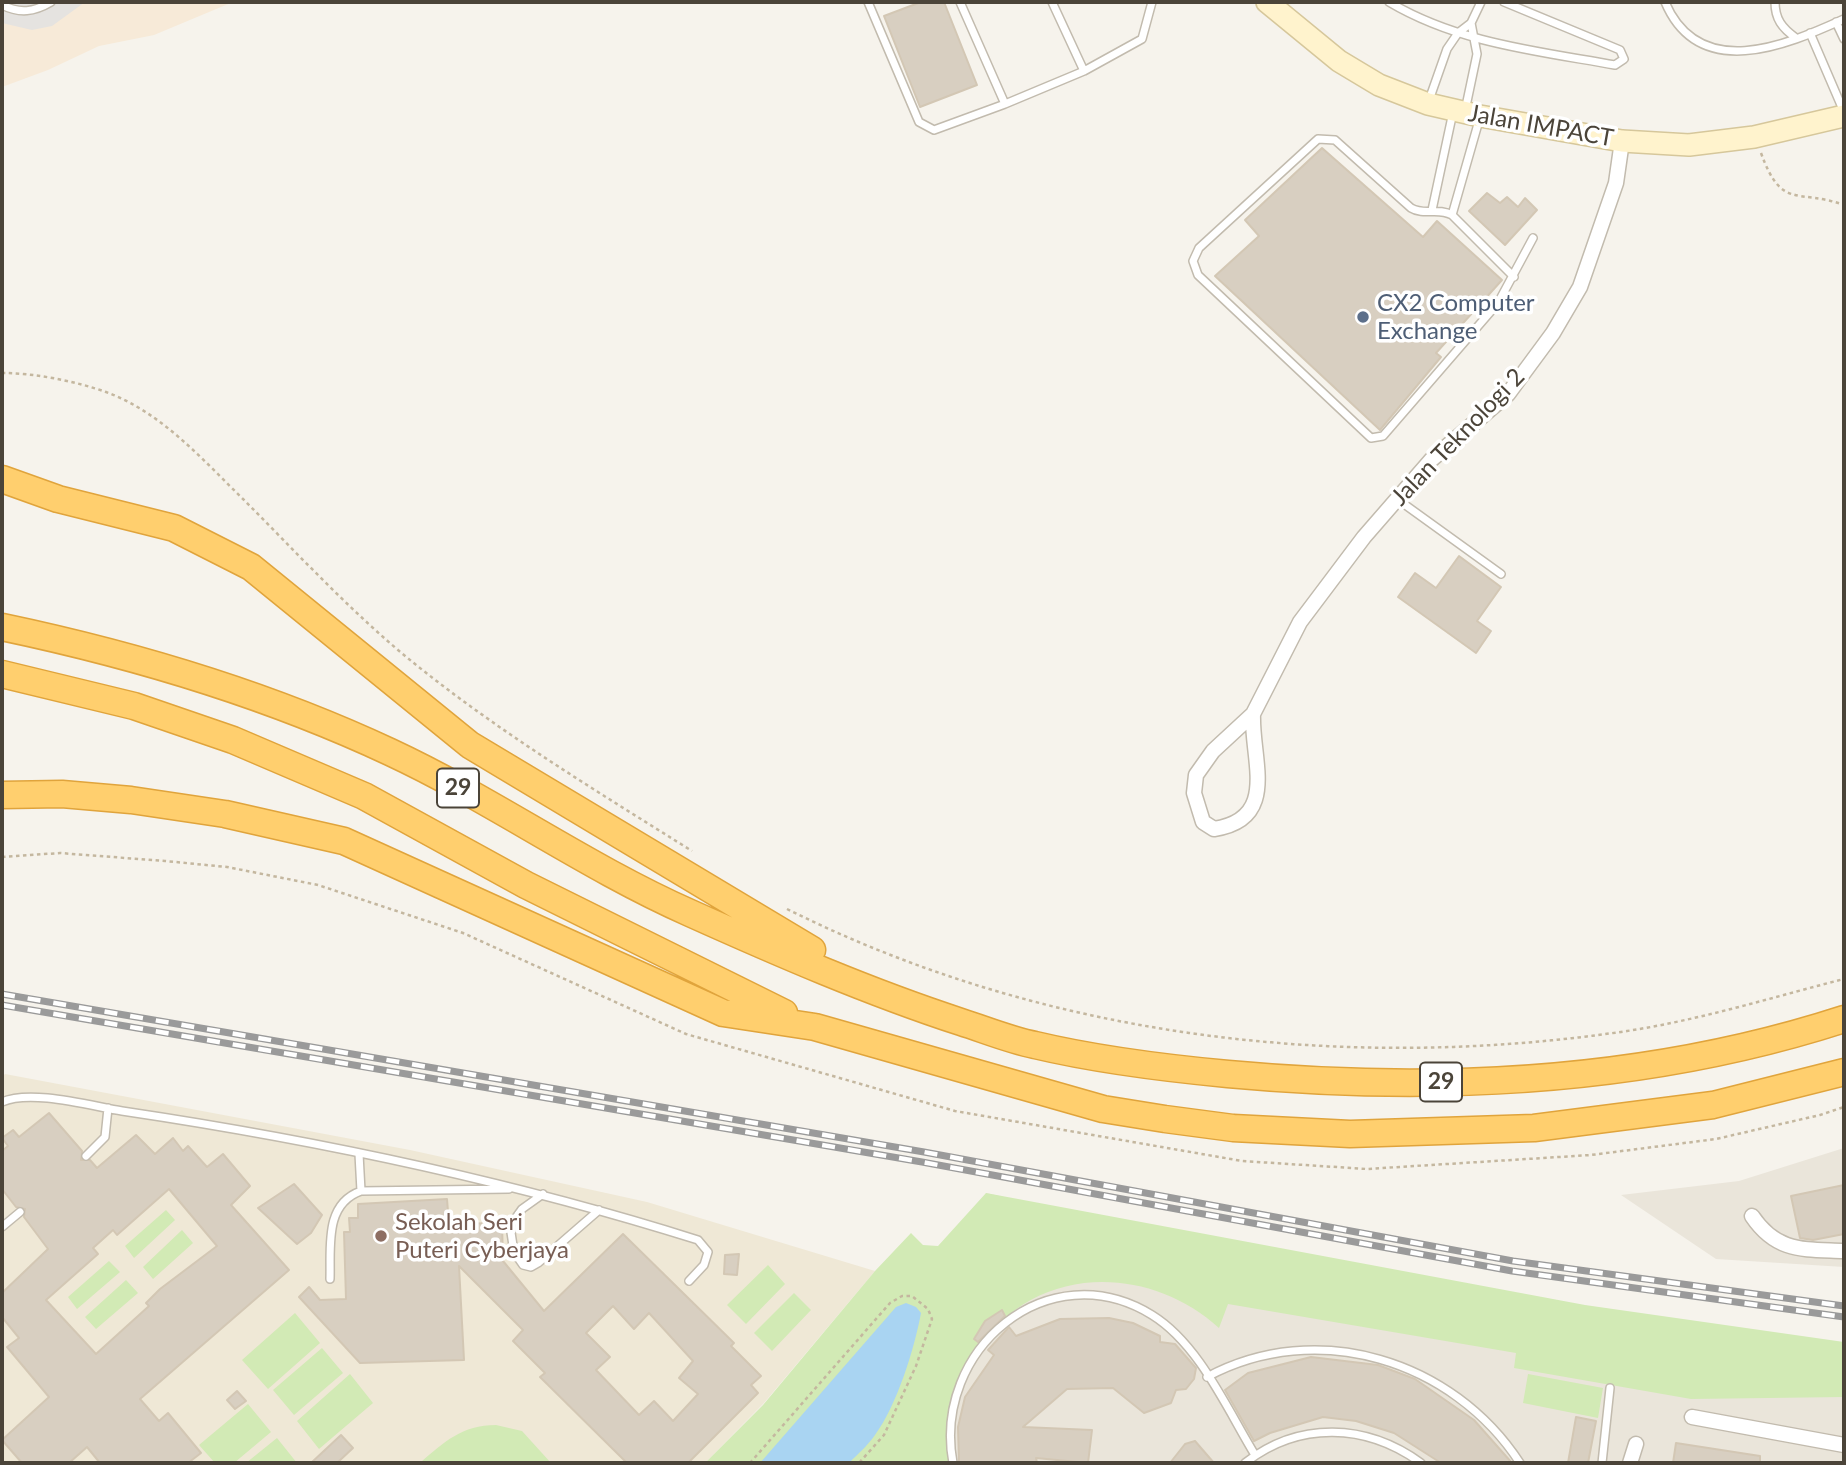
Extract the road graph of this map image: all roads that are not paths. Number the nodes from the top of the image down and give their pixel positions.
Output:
1 (51, 2) edge
2 (868, 2) edge
3 (960, 2) edge
4 (1052, 2) edge
5 (1152, 2) edge
6 (1266, 2) edge
7 (1389, 2) edge
8 (1481, 2) edge
9 (1504, 2) edge
10 (1665, 2) edge
11 (1775, 2) edge
12 (2, 5) edge
13 (1840, 20) edge
14 (1471, 23) junction
15 (1458, 33) junction
16 (1810, 33) junction
17 (1796, 38) junction
18 (1476, 39) junction
19 (1844, 39) edge
20 (1084, 71) junction
21 (1005, 104) junction
22 (1428, 104) junction
23 (1466, 113) junction
24 (1844, 114) edge
25 (1622, 141) junction
26 (1432, 211) junction
27 (1452, 215) junction
28 (1533, 238) dead end
29 (1514, 277) junction
30 (2, 479) edge
31 (2, 498) edge
32 (58, 499) junction
33 (1396, 499) junction
34 (1501, 574) dead end
35 (2, 627) edge
36 (2, 674) edge
37 (1253, 713) junction
38 (62, 794) junction
39 (2, 795) edge
40 (2, 807) edge
41 (894, 1000) junction
42 (1844, 1018) edge
43 (815, 1027) junction
44 (1844, 1072) edge
45 (2, 1102) edge
46 (107, 1108) junction
47 (359, 1154) junction
48 (86, 1156) dead end
49 (524, 1189) junction
50 (361, 1191) junction
51 (543, 1194) junction
52 (598, 1210) junction
53 (20, 1212) dead end
54 (1752, 1216) dead end
55 (2, 1227) edge
56 (1844, 1251) edge
57 (330, 1279) dead end
58 (689, 1281) dead end
59 (1207, 1377) junction
60 (1610, 1388) dead end
61 (1692, 1418) dead end
62 (1636, 1444) dead end
63 (1844, 1445) edge
64 (1255, 1455) junction
65 (953, 1463) edge
66 (1245, 1463) edge
67 (1421, 1463) edge
68 (1520, 1463) edge
69 (1602, 1463) edge
70 (1630, 1463) edge

1 - 12 lane
2 - 21 lane
3 - 21 lane
4 - 20 lane
5 - 20 lane
6 - 22 street, Jalan IMPACT
7 - 15 lane
8 - 14 lane
9 - 18 lane
10 - 17 lane
11 - 17 lane
13 - 16 lane
13 - 19 lane
14 - 15 lane
14 - 18 lane
15 - 18 lane
15 - 22 lane
16 - 17 lane
16 - 24 lane
18 - 23 lane
20 - 21 lane
22 - 23 street, Jalan IMPACT
23 - 25 street, Jalan IMPACT
23 - 26 lane
23 - 27 lane
24 - 25 street, Jalan IMPACT
25 - 33 street, Jalan Teknologi 2
26 - 27 lane
26 - 29 lane
27 - 29 lane
28 - 29 lane
30 - 32 highway
31 - 32 highway
32 - 41 highway
33 - 34 lane
33 - 37 street, Jalan Teknologi 2
35 - 41 highway, 29
36 - 43 highway, 29
37 - 37 street, Jalan Teknologi 2
38 - 39 highway
38 - 40 highway
38 - 43 highway
41 - 42 highway, 29
43 - 44 highway, 29
45 - 46 lane
46 - 47 lane
46 - 48 lane
47 - 49 lane
47 - 50 lane
49 - 50 lane
49 - 51 lane
50 - 57 lane
51 - 52 lane
51 - 52 lane
52 - 58 lane
53 - 55 lane
54 - 56 street
59 - 64 lane
59 - 65 lane
59 - 68 lane
60 - 69 lane
61 - 63 street
62 - 70 street
64 - 66 lane
64 - 67 lane

